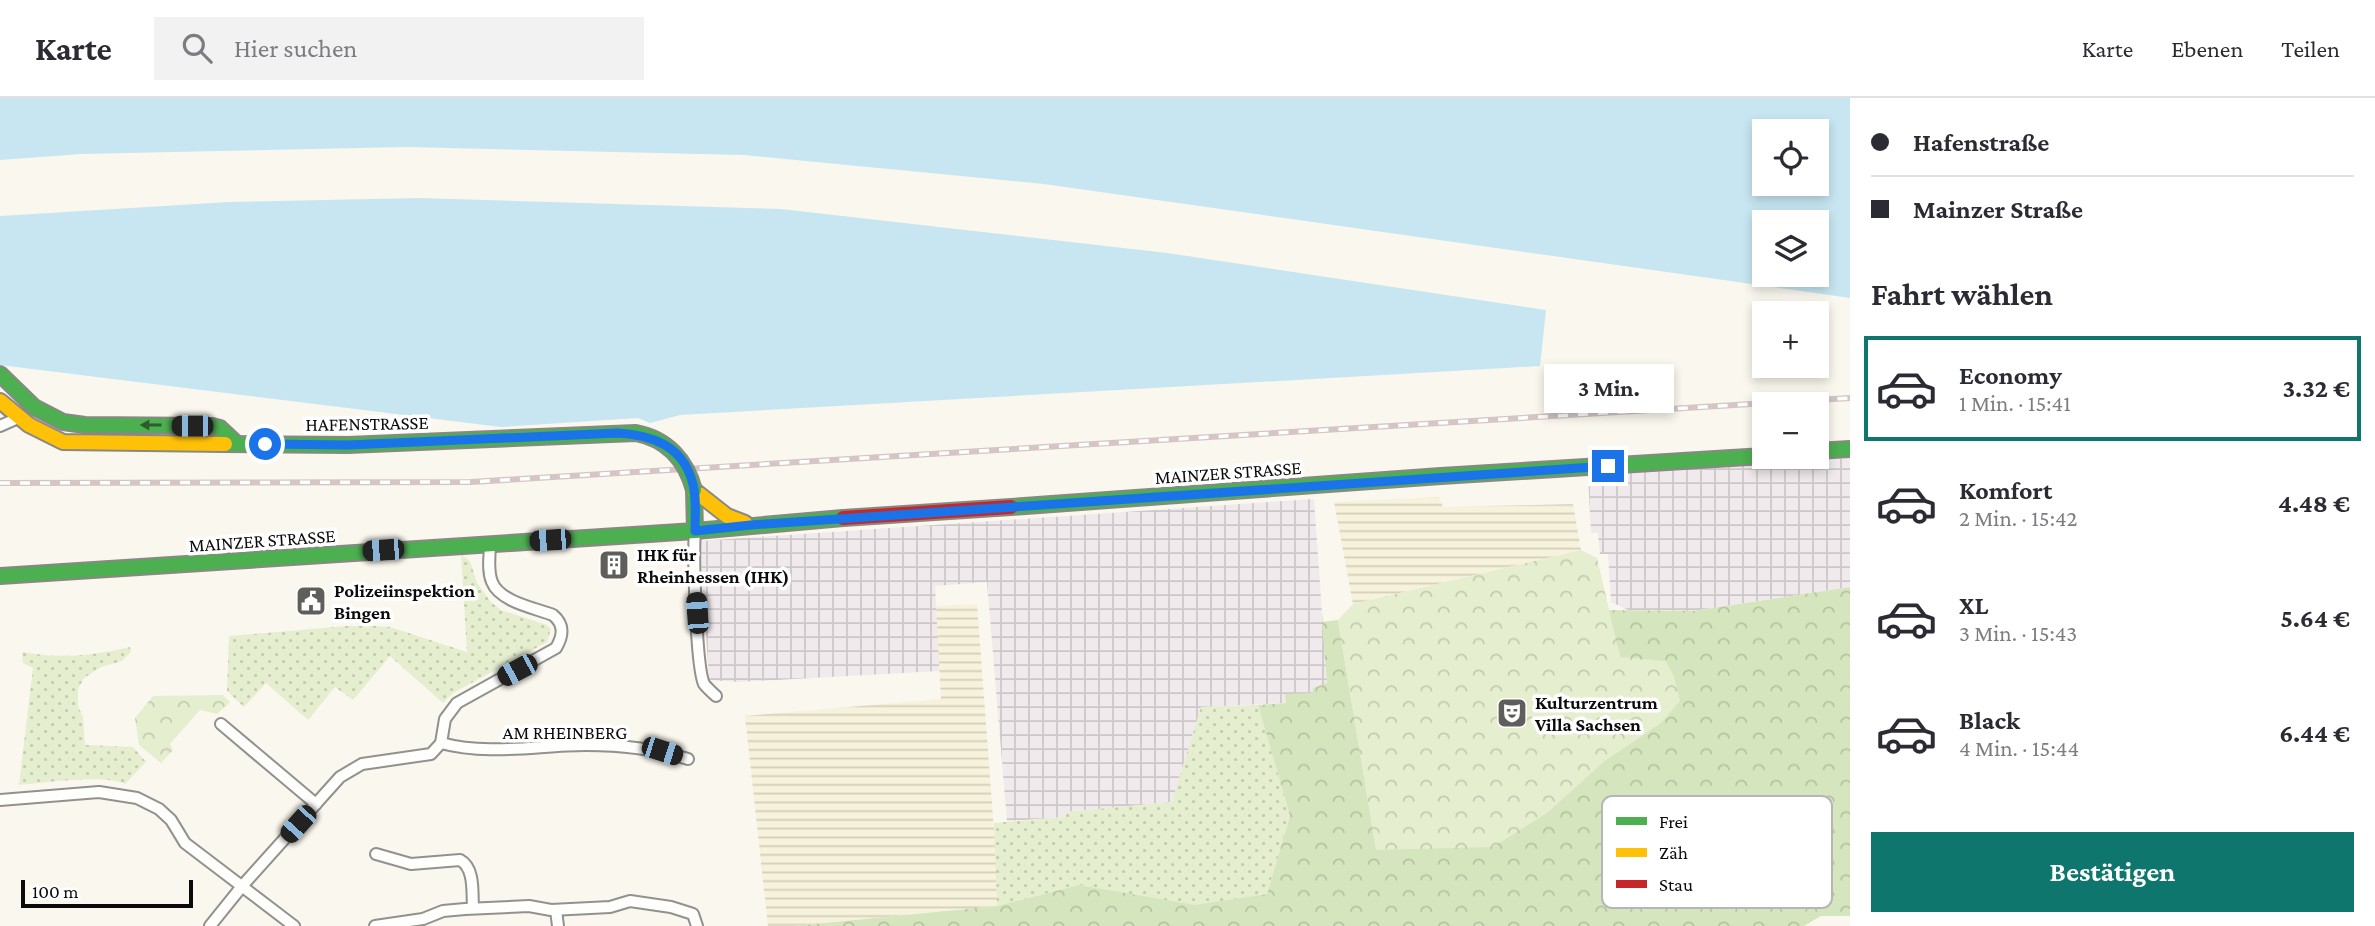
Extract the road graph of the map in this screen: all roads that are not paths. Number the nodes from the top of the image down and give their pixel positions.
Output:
1 (0, 374) edge
2 (0, 401) edge
3 (18, 418) junction
4 (0, 426) edge
5 (237, 444) junction
6 (1850, 449) edge
7 (1829, 450) edge
8 (1752, 457) edge
9 (694, 489) junction
10 (751, 525) junction
11 (695, 531) junction
12 (490, 543) junction
13 (0, 576) edge
14 (716, 696) dead end
15 (221, 724) dead end
16 (441, 743) junction
17 (688, 759) dead end
18 (0, 800) edge
19 (316, 804) junction
20 (376, 854) dead end
21 (243, 885) junction
22 (473, 908) junction
23 (556, 910) junction
24 (210, 926) edge
25 (294, 926) edge
26 (376, 926) edge
27 (558, 926) edge
28 (697, 926) edge

5 -> 1 main road
2 - 3 main road, HAFENSTRASSE
3 - 4 street
3 - 5 main road, HAFENSTRASSE
5 - 9 main road, HAFENSTRASSE, bridge
6 - 7 main road
8 - 10 main road, MAINZER STRASSE
9 - 10 main road, HAFENSTRASSE
9 - 11 main road, HAFENSTRASSE
10 - 11 main road, MAINZER STRASSE
11 - 12 main road, MAINZER STRASSE
11 - 14 street
12 - 13 main road, MAINZER STRASSE
12 - 16 street
15 - 19 street
16 - 17 street, AM RHEINBERG
16 - 19 street
18 - 21 street
19 - 21 street
20 - 22 street
21 - 24 street
21 - 25 street
22 - 23 street
22 - 26 street
23 - 27 street
23 - 28 street

